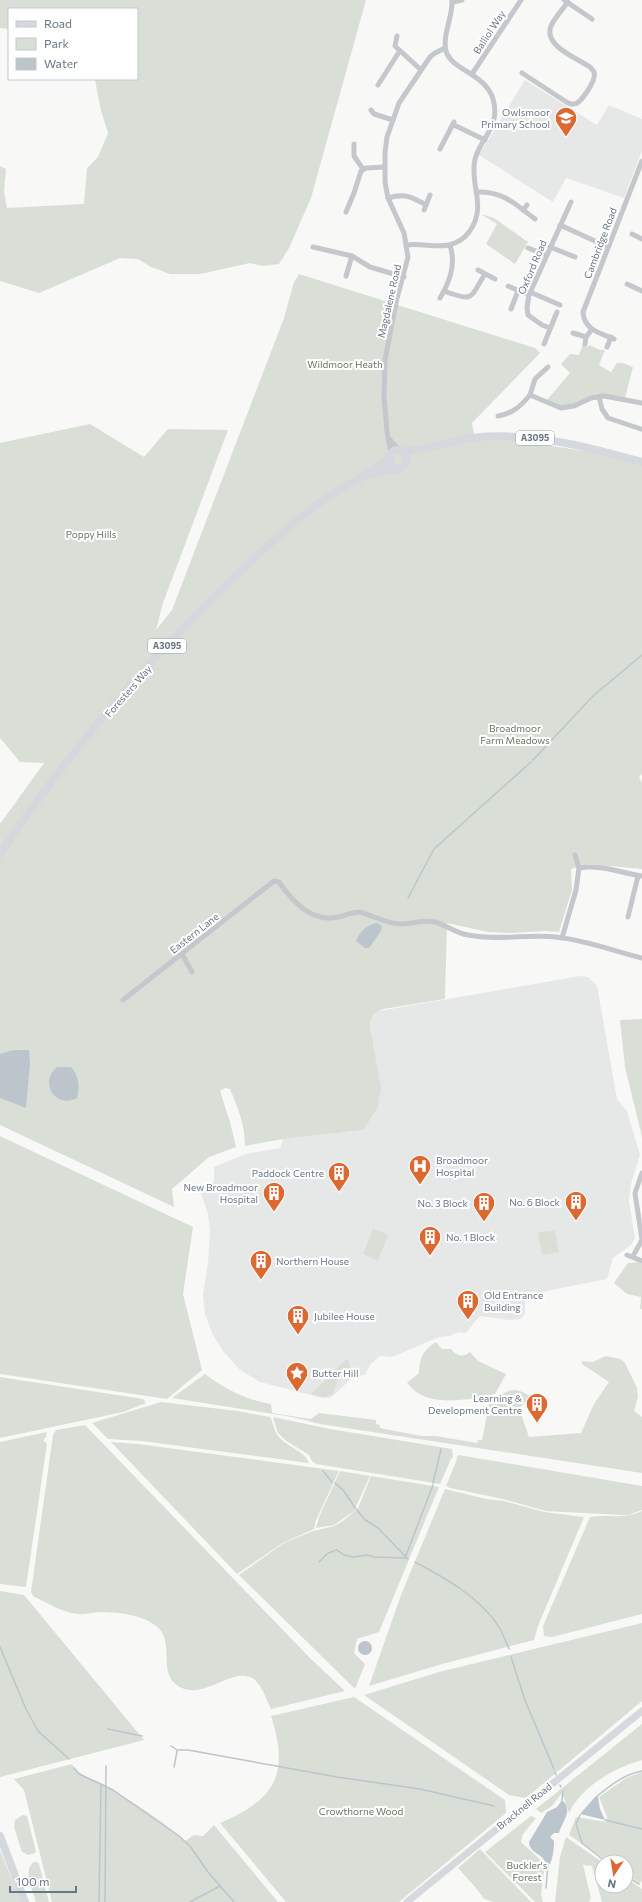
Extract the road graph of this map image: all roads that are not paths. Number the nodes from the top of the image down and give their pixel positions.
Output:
1 (462, 0) edge
2 (521, 0) edge
3 (452, 1) edge
4 (566, 1) edge
5 (592, 19) dead end
6 (397, 36) dead end
7 (445, 48) junction
8 (399, 52) junction
9 (421, 70) junction
10 (522, 73) dead end
11 (472, 74) junction
12 (378, 85) dead end
13 (371, 110) dead end
14 (393, 120) junction
15 (485, 140) junction
16 (354, 144) dead end
17 (440, 149) dead end
18 (642, 161) edge
19 (384, 167) junction
20 (363, 169) junction
21 (640, 174) edge
22 (477, 192) junction
23 (430, 195) dead end
24 (388, 198) junction
25 (571, 202) dead end
26 (527, 205) dead end
27 (523, 210) junction
28 (346, 212) dead end
29 (535, 220) dead end
30 (560, 225) junction
31 (632, 234) dead end
32 (642, 239) edge
33 (406, 245) junction
34 (450, 245) junction
35 (313, 247) dead end
36 (550, 247) junction
37 (608, 247) junction
38 (528, 248) dead end
39 (546, 255) junction
40 (352, 256) junction
41 (575, 257) dead end
42 (478, 270) dead end
43 (485, 274) junction
44 (346, 276) dead end
45 (404, 277) junction
46 (495, 279) dead end
47 (627, 284) dead end
48 (508, 286) dead end
49 (518, 290) junction
50 (444, 291) junction
51 (642, 291) edge
52 (530, 294) junction
53 (440, 298) dead end
54 (560, 305) dead end
55 (511, 309) dead end
56 (557, 312) dead end
57 (550, 328) junction
58 (592, 329) junction
59 (574, 333) dead end
60 (586, 337) junction
61 (544, 344) dead end
62 (585, 344) dead end
63 (607, 347) dead end
64 (548, 367) dead end
65 (530, 396) junction
66 (599, 397) junction
67 (642, 402) edge
68 (498, 416) dead end
69 (641, 428) dead end
70 (389, 437) junction
71 (427, 447) junction
72 (401, 450) junction
73 (390, 456) junction
74 (407, 462) junction
75 (642, 462) edge
76 (398, 469) junction
77 (370, 474) junction
78 (0, 854) edge
79 (575, 855) dead end
80 (579, 868) junction
81 (640, 876) edge
82 (631, 909) junction
83 (637, 911) dead end
84 (628, 917) dead end
85 (562, 938) junction
86 (182, 954) junction
87 (642, 958) edge
88 (192, 972) dead end
89 (123, 1000) dead end
90 (642, 1173) edge
91 (641, 1244) edge
92 (642, 1261) edge
93 (642, 1711) edge
94 (0, 1836) edge
95 (25, 1902) edge
96 (407, 1902) edge

1 - 3 street
2 - 11 street, Balliol Way
3 - 7 street
4 - 5 street
4 - 10 street
6 - 8 street
7 - 9 street, Magdalene Road
7 - 11 street
8 - 9 street
8 - 12 street
9 - 14 street, Magdalene Road
11 - 15 street
13 - 14 street
14 - 19 street, Magdalene Road
15 - 17 street
15 - 22 street
16 - 20 street
18 - 21 street, Cambridge Road
19 - 20 street
19 - 24 street, Magdalene Road
20 - 28 street
21 - 37 street, Cambridge Road
22 - 27 street
22 - 34 street
23 - 24 street
24 - 33 street, Magdalene Road
25 - 30 street, Oxford Road
26 - 27 street
27 - 29 street
30 - 36 street, Oxford Road
30 - 37 street
31 - 32 street
33 - 34 street
33 - 45 street, Magdalene Road
34 - 50 street
35 - 40 street
36 - 39 street, Oxford Road
36 - 41 street
37 - 58 street, Cambridge Road
38 - 39 street
39 - 52 street, Oxford Road
40 - 44 street
40 - 45 street
42 - 43 street
43 - 46 street
43 - 50 street
45 - 70 street, Magdalene Road
47 - 51 street
48 - 49 street
49 - 52 street
49 - 55 street
50 - 53 street
52 - 54 street
52 - 57 street, Oxford Road
56 - 57 street
57 - 61 street
58 - 60 street
58 - 63 street
59 - 60 street
60 - 62 street
64 - 65 street
65 - 66 street
65 - 68 street
66 - 67 street
66 - 69 street
70 - 72 street, Magdalene Road
70 - 73 street, Magdalene Road
71 - 72 main road, A3095
71 - 74 main road, A3095
71 - 75 main road, A3095
72 - 73 main road
72 - 74 main road
73 - 76 main road
73 - 77 main road, Foresters Way / A3095
74 - 76 main road
76 - 77 main road, Foresters Way / A3095
77 - 78 main road, Foresters Way / A3095
79 - 80 street
80 - 81 street
80 - 85 street
81 - 82 street
82 - 83 street
82 - 84 street
85 - 86 street, Eastern Lane
85 - 87 street
86 - 88 street
86 - 89 street, Eastern Lane
90 - 91 street
91 - 92 street
93 - 96 main road, Bracknell Road
94 - 95 main road

